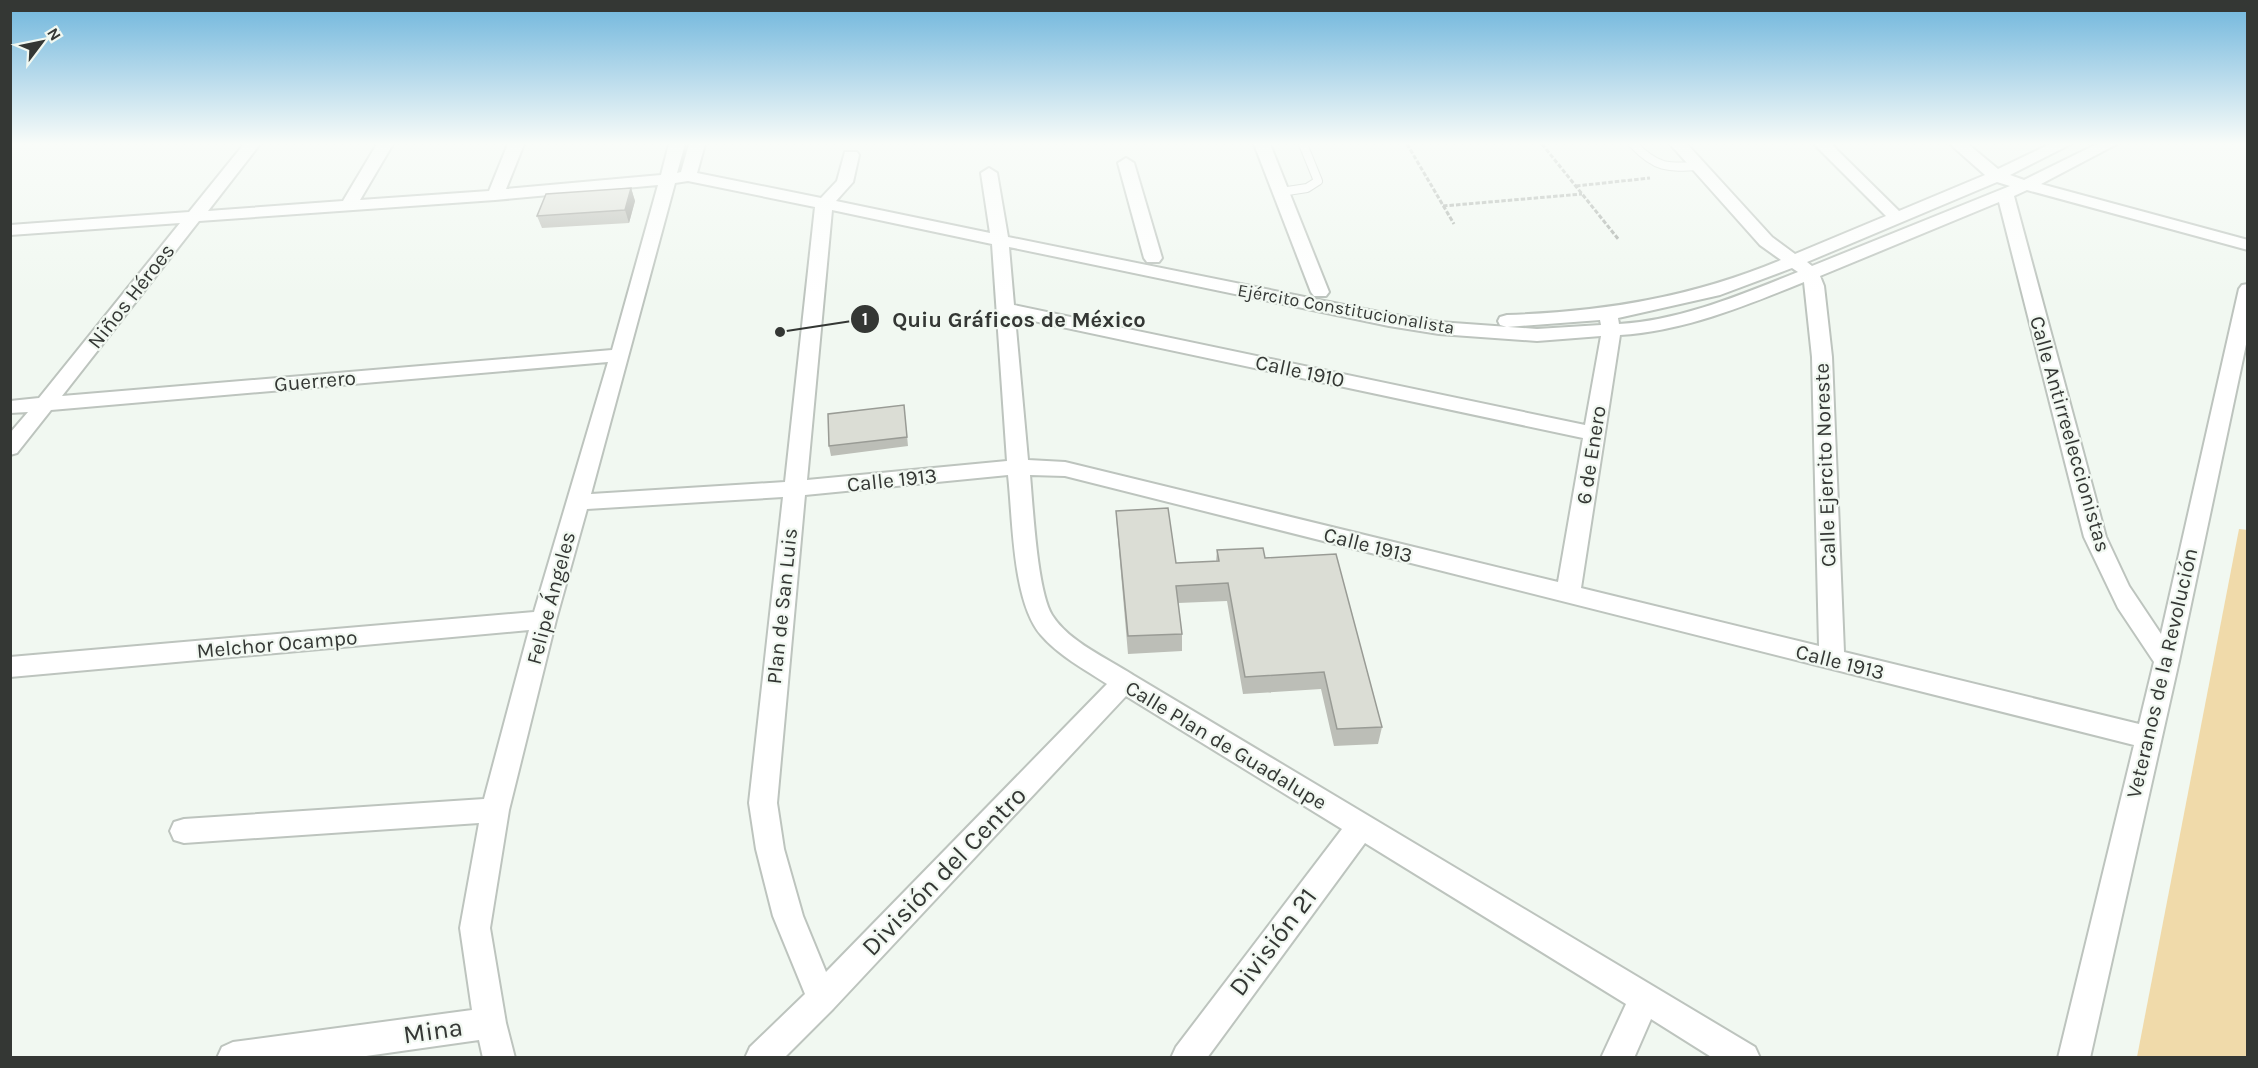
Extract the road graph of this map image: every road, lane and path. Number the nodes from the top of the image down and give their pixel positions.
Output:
1 (212, 194) edge
2 (355, 194) edge
3 (504, 194) edge
4 (672, 194) edge
5 (801, 194) edge
6 (835, 194) edge
7 (992, 194) edge
8 (1134, 194) edge
9 (1282, 194) edge
10 (1436, 194) edge
11 (1582, 194) joint
12 (1724, 194) edge
13 (1872, 194) edge
14 (1977, 194) edge
15 (1986, 194) edge
16 (2010, 194) edge
17 (2043, 194) edge
18 (495, 195) joint
19 (830, 199) junction
20 (348, 206) junction
21 (1443, 206) junction
22 (194, 217) junction
23 (1896, 217) junction
24 (1454, 224) dead end
25 (10, 230) edge
26 (998, 234) junction
27 (1619, 240) dead end
28 (2247, 245) edge
29 (1153, 258) junction
30 (1800, 267) junction
31 (2247, 289) edge
32 (1320, 292) junction
33 (1006, 309) junction
34 (1610, 323) junction
35 (620, 355) junction
36 (45, 404) junction
37 (10, 407) edge
38 (1594, 434) junction
39 (10, 448) edge
40 (1018, 467) junction
41 (794, 489) junction
42 (577, 502) junction
43 (1568, 594) junction
44 (544, 620) junction
45 (1832, 660) junction
46 (2167, 661) junction
47 (10, 667) edge
48 (1124, 682) junction
49 (2147, 737) junction
50 (495, 810) junction
51 (1360, 827) junction
52 (184, 831) dead end
53 (822, 998) junction
54 (1646, 998) junction
55 (490, 1023) junction
56 (233, 1058) edge
57 (499, 1058) edge
58 (761, 1058) edge
59 (1187, 1058) edge
60 (1617, 1058) edge
61 (1744, 1058) edge
62 (2074, 1058) edge

1 - 22 street, Niños Héroes
2 - 20 street
3 - 18 street, Ejército Constitucionalista
4 - 35 street, Felipe Ángeles
5 - 19 street, Ejército Constitucionalista
6 - 19 street, Plan de San Luis
7 - 26 street, Calle Plan de Guadalupe
8 - 29 street
9 - 32 street
10 - 21 path
11 - 21 path
11 - 27 path
12 - 30 street
13 - 23 street
14 - 23 street, Ejército Constitucionalista
15 - 30 street, Ejército Constitucionalista
16 - 46 street, Calle Antirreeleccionistas
17 - 28 street
18 - 20 street, Ejército Constitucionalista
19 - 26 street, Ejército Constitucionalista
19 - 41 street, Plan de San Luis
20 - 22 street, Ejército Constitucionalista
21 - 24 path
22 - 25 street, Ejército Constitucionalista
22 - 36 street, Niños Héroes
23 - 30 street, Ejército Constitucionalista
26 - 29 street, Ejército Constitucionalista
26 - 33 street, Calle Plan de Guadalupe
26 - 34 street, Ejército Constitucionalista
29 - 32 street, Ejército Constitucionalista
30 - 34 street, Ejército Constitucionalista
30 - 45 street, Calle Ejercito Noreste
31 - 46 street, Veteranos de la Revolución
32 - 34 street, Ejército Constitucionalista
33 - 38 street, Calle 1910
33 - 40 street, Calle Plan de Guadalupe
34 - 38 street, 6 de Enero
35 - 36 street, Guerrero
35 - 42 street, Felipe Ángeles
36 - 37 street, Guerrero
36 - 39 street, Niños Héroes
38 - 43 street, 6 de Enero
40 - 41 street, Calle 1913
40 - 43 street, Calle 1913
40 - 48 street, Calle Plan de Guadalupe
41 - 42 street, Calle 1913
41 - 53 street, Plan de San Luis
42 - 44 street, Felipe Ángeles
43 - 45 street, Calle 1913
44 - 47 street, Melchor Ocampo
44 - 50 street, Felipe Ángeles
45 - 49 street, Calle 1913
46 - 49 street, Veteranos de la Revolución
48 - 51 street, Calle Plan de Guadalupe
48 - 53 street, División del Centro
49 - 62 street, Veteranos de la Revolución
50 - 52 street
50 - 55 street, Felipe Ángeles
51 - 54 street, Calle Plan de Guadalupe
51 - 59 street, División 21
53 - 58 street, División del Centro
54 - 60 street
54 - 61 street, Calle Plan de Guadalupe
55 - 56 street, Mina
55 - 57 street, Felipe Ángeles

